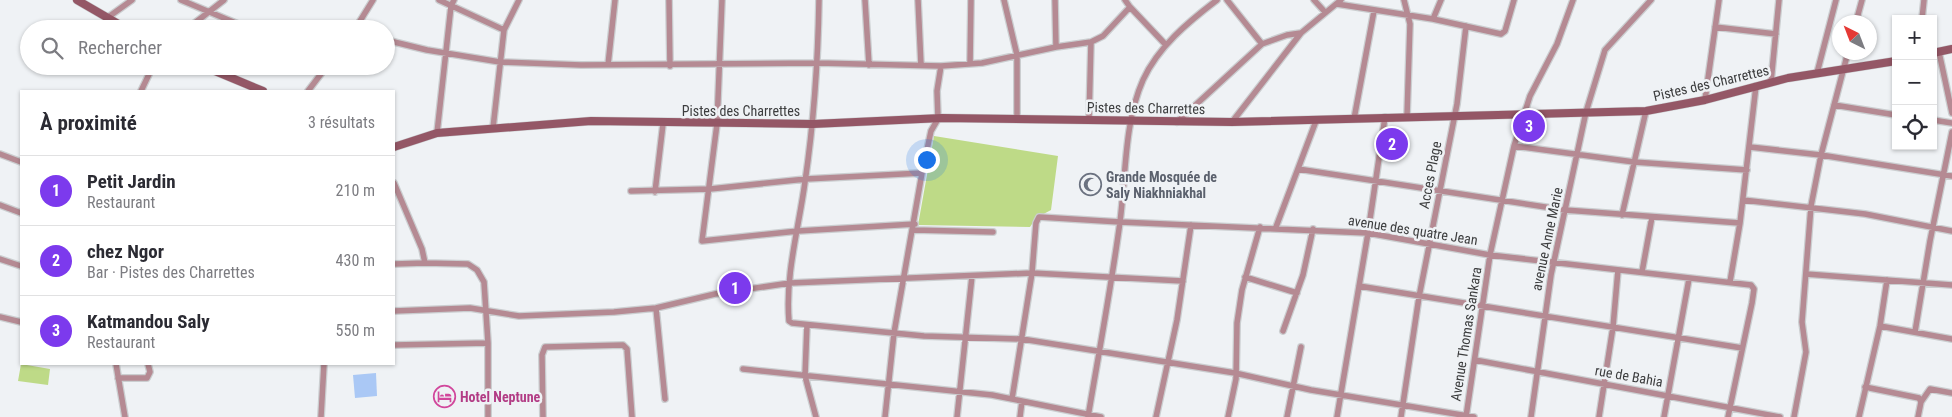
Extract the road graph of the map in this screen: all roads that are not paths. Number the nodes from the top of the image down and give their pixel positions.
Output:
1 (77, 0) edge
2 (132, 0) edge
3 (181, 0) edge
4 (224, 0) edge
5 (373, 0) edge
6 (439, 0) edge
7 (519, 0) edge
8 (615, 0) edge
9 (669, 0) edge
10 (722, 0) edge
11 (819, 0) edge
12 (865, 0) edge
13 (918, 0) edge
14 (971, 0) edge
15 (1004, 0) edge
16 (1055, 0) edge
17 (1125, 0) edge
18 (1217, 0) edge
19 (1227, 0) edge
20 (1314, 0) edge
21 (1404, 0) edge
22 (1441, 0) edge
23 (1514, 0) edge
24 (1573, 0) edge
25 (1651, 0) edge
26 (1719, 0) edge
27 (1780, 0) edge
28 (1836, 0) edge
29 (1862, 0) edge
30 (1924, 0) edge
31 (1339, 2) edge
32 (452, 3) edge
33 (1130, 7) junction
34 (210, 11) junction
35 (1374, 11) junction
36 (1325, 12) junction
37 (1408, 15) junction
38 (1858, 15) edge
39 (1922, 15) edge
40 (107, 18) junction
41 (1433, 19) junction
42 (111, 20) edge
43 (198, 20) edge
44 (230, 20) edge
45 (361, 20) edge
46 (1466, 26) junction
47 (1715, 27) junction
48 (504, 30) junction
49 (1301, 33) junction
50 (1776, 34) junction
51 (395, 42) edge
52 (1091, 42) junction
53 (1262, 44) junction
54 (1166, 45) junction
55 (1056, 47) junction
56 (1952, 49) edge
57 (1937, 52) edge
58 (446, 54) junction
59 (1017, 55) junction
60 (1937, 56) edge
61 (1846, 60) edge
62 (500, 62) junction
63 (1892, 62) edge
64 (818, 63) junction
65 (720, 64) junction
66 (970, 64) junction
67 (608, 65) junction
68 (869, 65) junction
69 (920, 65) junction
70 (670, 66) junction
71 (941, 66) junction
72 (1844, 68) junction
73 (1818, 73) junction
74 (149, 75) edge
75 (223, 75) edge
76 (320, 75) edge
77 (1771, 82) junction
78 (1756, 86) junction
79 (142, 90) edge
80 (257, 90) edge
81 (309, 90) edge
82 (1705, 100) junction
83 (1834, 105) junction
84 (1646, 111) junction
85 (1586, 112) junction
86 (1454, 114) junction
87 (1523, 114) junction
88 (1892, 114) edge
89 (1952, 114) edge
90 (1407, 116) junction
91 (1385, 117) junction
92 (938, 119) junction
93 (1017, 119) junction
94 (1089, 119) junction
95 (1354, 119) junction
96 (1131, 120) junction
97 (1316, 120) junction
98 (1937, 121) edge
99 (1177, 122) junction
100 (1232, 122) junction
101 (1952, 123) edge
102 (663, 124) junction
103 (717, 124) junction
104 (813, 124) junction
105 (493, 128) junction
106 (1952, 132) edge
107 (437, 133) junction
108 (1514, 146) junction
109 (395, 147) edge
110 (1750, 147) junction
111 (0, 154) edge
112 (1821, 155) junction
113 (1578, 156) junction
114 (20, 162) edge
115 (1634, 162) junction
116 (1298, 169) junction
117 (1747, 170) junction
118 (922, 173) junction
119 (1945, 175) junction
120 (1952, 176) edge
121 (806, 180) junction
122 (1376, 180) junction
123 (710, 189) junction
124 (1440, 191) junction
125 (396, 192) edge
126 (631, 192) dead end
127 (655, 192) junction
128 (1743, 200) junction
129 (1501, 201) junction
130 (0, 205) edge
131 (1811, 206) junction
132 (1565, 210) junction
133 (20, 213) edge
134 (1622, 215) junction
135 (1652, 217) junction
136 (1120, 222) junction
137 (1740, 223) junction
138 (1191, 225) junction
139 (1260, 226) junction
140 (1934, 226) junction
141 (914, 227) junction
142 (1276, 227) junction
143 (1313, 229) junction
144 (798, 231) junction
145 (1952, 231) edge
146 (993, 232) dead end
147 (1368, 233) junction
148 (1429, 244) junction
149 (1490, 255) junction
150 (0, 259) edge
151 (1555, 262) junction
152 (425, 263) junction
153 (395, 264) edge
154 (20, 266) edge
155 (1618, 270) junction
156 (1642, 272) junction
157 (1032, 273) junction
158 (1806, 274) junction
159 (972, 276) junction
160 (1245, 277) junction
161 (905, 278) junction
162 (1112, 279) junction
163 (1690, 279) junction
164 (1887, 280) junction
165 (1184, 281) junction
166 (1730, 282) junction
167 (790, 283) junction
168 (1922, 284) junction
169 (1359, 286) junction
170 (1952, 286) edge
171 (1297, 293) junction
172 (1419, 297) junction
173 (1483, 307) junction
174 (656, 308) junction
175 (486, 309) junction
176 (395, 311) edge
177 (0, 317) edge
178 (1544, 317) junction
179 (20, 322) edge
180 (807, 325) junction
181 (1880, 326) junction
182 (1613, 327) junction
183 (1283, 330) dead end
184 (1915, 332) junction
185 (894, 333) junction
186 (966, 338) junction
187 (1680, 338) junction
188 (1022, 339) junction
189 (1952, 339) edge
190 (488, 343) junction
191 (395, 345) edge
192 (1301, 347) dead end
193 (1742, 348) junction
194 (1100, 353) junction
195 (1475, 360) junction
196 (1168, 362) junction
197 (116, 365) edge
198 (148, 365) edge
199 (324, 365) edge
200 (743, 369) dead end
201 (1537, 372) junction
202 (1235, 373) junction
203 (805, 376) junction
204 (118, 378) junction
205 (889, 384) junction
206 (1604, 385) junction
207 (1292, 386) junction
208 (1866, 387) junction
209 (960, 392) junction
210 (1952, 393) edge
211 (1341, 395) junction
212 (1669, 396) junction
213 (665, 399) dead end
214 (1012, 399) junction
215 (1022, 401) junction
216 (1920, 402) junction
217 (1403, 404) junction
218 (1730, 406) junction
219 (1088, 416) edge
220 (1466, 416) edge
221 (125, 417) edge
222 (321, 417) edge
223 (488, 417) edge
224 (543, 417) edge
225 (632, 417) edge
226 (816, 417) edge
227 (885, 417) edge
228 (957, 417) edge
229 (1020, 417) edge
230 (1101, 417) edge
231 (1156, 417) edge
232 (1228, 417) edge
233 (1287, 417) edge
234 (1337, 417) edge
235 (1401, 417) edge
236 (1474, 417) edge
237 (1530, 417) edge
238 (1599, 417) edge
239 (1664, 417) edge
240 (1728, 417) edge
241 (1780, 417) edge
242 (1794, 417) edge
243 (1858, 417) edge
244 (1918, 417) edge

1 - 40 main road
2 - 40 street
3 - 34 street
4 - 34 street
5 - 45 street
6 - 32 street
7 - 48 street
8 - 67 street
9 - 70 street
10 - 65 street
11 - 64 street
12 - 68 street
13 - 69 street
14 - 66 street
15 - 59 street
16 - 55 street
17 - 33 street
18 - 54 street
19 - 53 street
20 - 36 street
21 - 37 street
22 - 41 street
23 - 46 street
24 - 87 street, Avenue Thomas Sankara
25 - 85 street, avenue Anne Marie
26 - 47 street
27 - 50 street
28 - 73 street
29 - 38 street
30 - 39 street
31 - 35 street
31 - 36 street
32 - 48 street
32 - 58 street
33 - 52 street
33 - 54 street
34 - 43 street
34 - 44 street
35 - 37 street
35 - 95 street
36 - 49 street
37 - 41 street
37 - 90 street
40 - 42 main road
41 - 46 street
46 - 86 street, Acces Plage
47 - 50 street
47 - 82 street
48 - 62 street
49 - 53 street
49 - 100 street
50 - 77 street
51 - 58 street
52 - 55 street
52 - 94 street
53 - 99 street
54 - 96 street
55 - 59 street
56 - 57 main road
58 - 62 street
58 - 107 street
59 - 66 street
59 - 93 street
60 - 89 street
61 - 72 street
62 - 67 street
62 - 105 street
63 - 72 main road, Pistes des Charrettes
64 - 65 street
64 - 68 street
64 - 104 street
65 - 70 street
65 - 103 street
66 - 71 street
67 - 70 street
68 - 69 street
69 - 71 street
71 - 92 street
72 - 73 main road, Pistes des Charrettes
72 - 83 street
73 - 77 main road, Pistes des Charrettes
74 - 79 street
75 - 80 main road
76 - 81 street
77 - 78 main road, Pistes des Charrettes
78 - 82 main road, Pistes des Charrettes
78 - 110 street
82 - 84 main road, Pistes des Charrettes
83 - 88 street
83 - 112 street
84 - 85 main road, Pistes des Charrettes
84 - 115 street
85 - 87 main road, Pistes des Charrettes
85 - 113 street, avenue Anne Marie
86 - 87 main road, Pistes des Charrettes
86 - 90 main road, Pistes des Charrettes
86 - 124 street, Acces Plage
87 - 108 street, Avenue Thomas Sankara
90 - 91 main road, Pistes des Charrettes
91 - 95 main road, Pistes des Charrettes
91 - 122 street
92 - 93 main road, Pistes des Charrettes
92 - 104 main road, Pistes des Charrettes
92 - 118 street
93 - 94 main road, Pistes des Charrettes
94 - 96 main road, Pistes des Charrettes
95 - 97 main road, Pistes des Charrettes
96 - 99 main road, Pistes des Charrettes
96 - 136 street
97 - 100 main road, Pistes des Charrettes
97 - 116 street
98 - 101 street
99 - 100 main road, Pistes des Charrettes
102 - 103 main road, Pistes des Charrettes
102 - 105 main road, Pistes des Charrettes
102 - 127 street
103 - 104 main road, Pistes des Charrettes
103 - 123 street
104 - 121 street
105 - 107 main road, Pistes des Charrettes
106 - 119 street
107 - 109 main road, Pistes des Charrettes
108 - 113 street
108 - 129 street, Avenue Thomas Sankara
110 - 112 street
110 - 117 street
111 - 114 street
112 - 119 street
112 - 131 street
113 - 115 street
113 - 132 street, avenue Anne Marie
115 - 117 street
115 - 134 street
116 - 122 street
116 - 142 street
117 - 128 street
118 - 121 street
118 - 141 street
119 - 120 street
119 - 140 street
121 - 123 street
121 - 144 street
122 - 124 street
122 - 147 street
123 - 127 street
123 - 144 street
124 - 129 street
124 - 148 street, Acces Plage
125 - 152 street
126 - 127 street
128 - 131 street
128 - 137 street
129 - 132 street
129 - 149 street, Avenue Thomas Sankara
130 - 133 street
131 - 140 street
131 - 158 street
132 - 134 street
132 - 151 street, avenue Anne Marie
134 - 135 street
135 - 137 street
135 - 156 street
136 - 138 street, avenue des quatre Jean
136 - 157 street, avenue des quatre Jean
136 - 162 street
137 - 166 street
138 - 139 street, avenue des quatre Jean
138 - 165 street
139 - 142 street, avenue des quatre Jean
139 - 160 street
140 - 145 street
140 - 168 street
141 - 144 street
141 - 146 street
141 - 161 street
142 - 143 street, avenue des quatre Jean
143 - 147 street, avenue des quatre Jean
143 - 171 street
144 - 167 street
147 - 148 street, avenue des quatre Jean
147 - 169 street
148 - 149 street, avenue des quatre Jean
148 - 172 street, Acces Plage
149 - 151 street, avenue des quatre Jean
149 - 173 street, Avenue Thomas Sankara
150 - 154 street
151 - 155 street, avenue des quatre Jean
151 - 178 street, avenue Anne Marie
152 - 153 street
152 - 175 street
155 - 156 street, avenue des quatre Jean
155 - 182 street
156 - 163 street, avenue des quatre Jean
157 - 159 street
157 - 162 street
157 - 188 street
158 - 164 street
158 - 242 street
159 - 161 street
159 - 186 street
160 - 171 street
160 - 202 street
161 - 167 street
161 - 185 street
162 - 165 street
162 - 194 street
163 - 166 street, avenue des quatre Jean
163 - 187 street
164 - 168 street
164 - 181 street
165 - 196 street
166 - 193 street, avenue des quatre Jean
167 - 174 street
167 - 180 street
168 - 170 street
168 - 184 street
169 - 172 street
169 - 211 street
171 - 183 street
172 - 173 street
172 - 217 street, Acces Plage
173 - 178 street
173 - 195 street, Avenue Thomas Sankara
174 - 175 street
174 - 213 street
175 - 176 street
175 - 190 street
177 - 179 street
178 - 182 street
178 - 201 street, avenue Anne Marie
180 - 185 street
180 - 203 street
181 - 184 street
181 - 208 street
182 - 187 street
182 - 206 street
184 - 189 street
185 - 186 street
185 - 205 street
186 - 188 street
186 - 209 street
187 - 193 street
187 - 212 street
188 - 194 street
188 - 214 street
190 - 191 street
190 - 223 street
192 - 207 street
193 - 218 street
194 - 196 street
194 - 219 street
195 - 201 street, rue de Bahia
195 - 220 street, Avenue Thomas Sankara
196 - 202 street
196 - 231 street
197 - 204 street
198 - 204 street
199 - 222 street
200 - 203 street
201 - 206 street, rue de Bahia
201 - 237 street
202 - 207 street
202 - 232 street
203 - 205 street
203 - 226 street
204 - 221 street
205 - 209 street
205 - 227 street
206 - 212 street, rue de Bahia
206 - 238 street
207 - 211 street
207 - 233 street
208 - 216 street
208 - 243 street
209 - 214 street
209 - 228 street
210 - 216 street
211 - 217 street
211 - 234 street
212 - 218 street, rue de Bahia
212 - 239 street
214 - 215 street
215 - 219 street
215 - 229 street
216 - 244 street
217 - 220 street
217 - 235 street, Acces Plage
218 - 240 street
218 - 241 street, rue de Bahia
219 - 230 street
220 - 236 street
224 - 225 street

